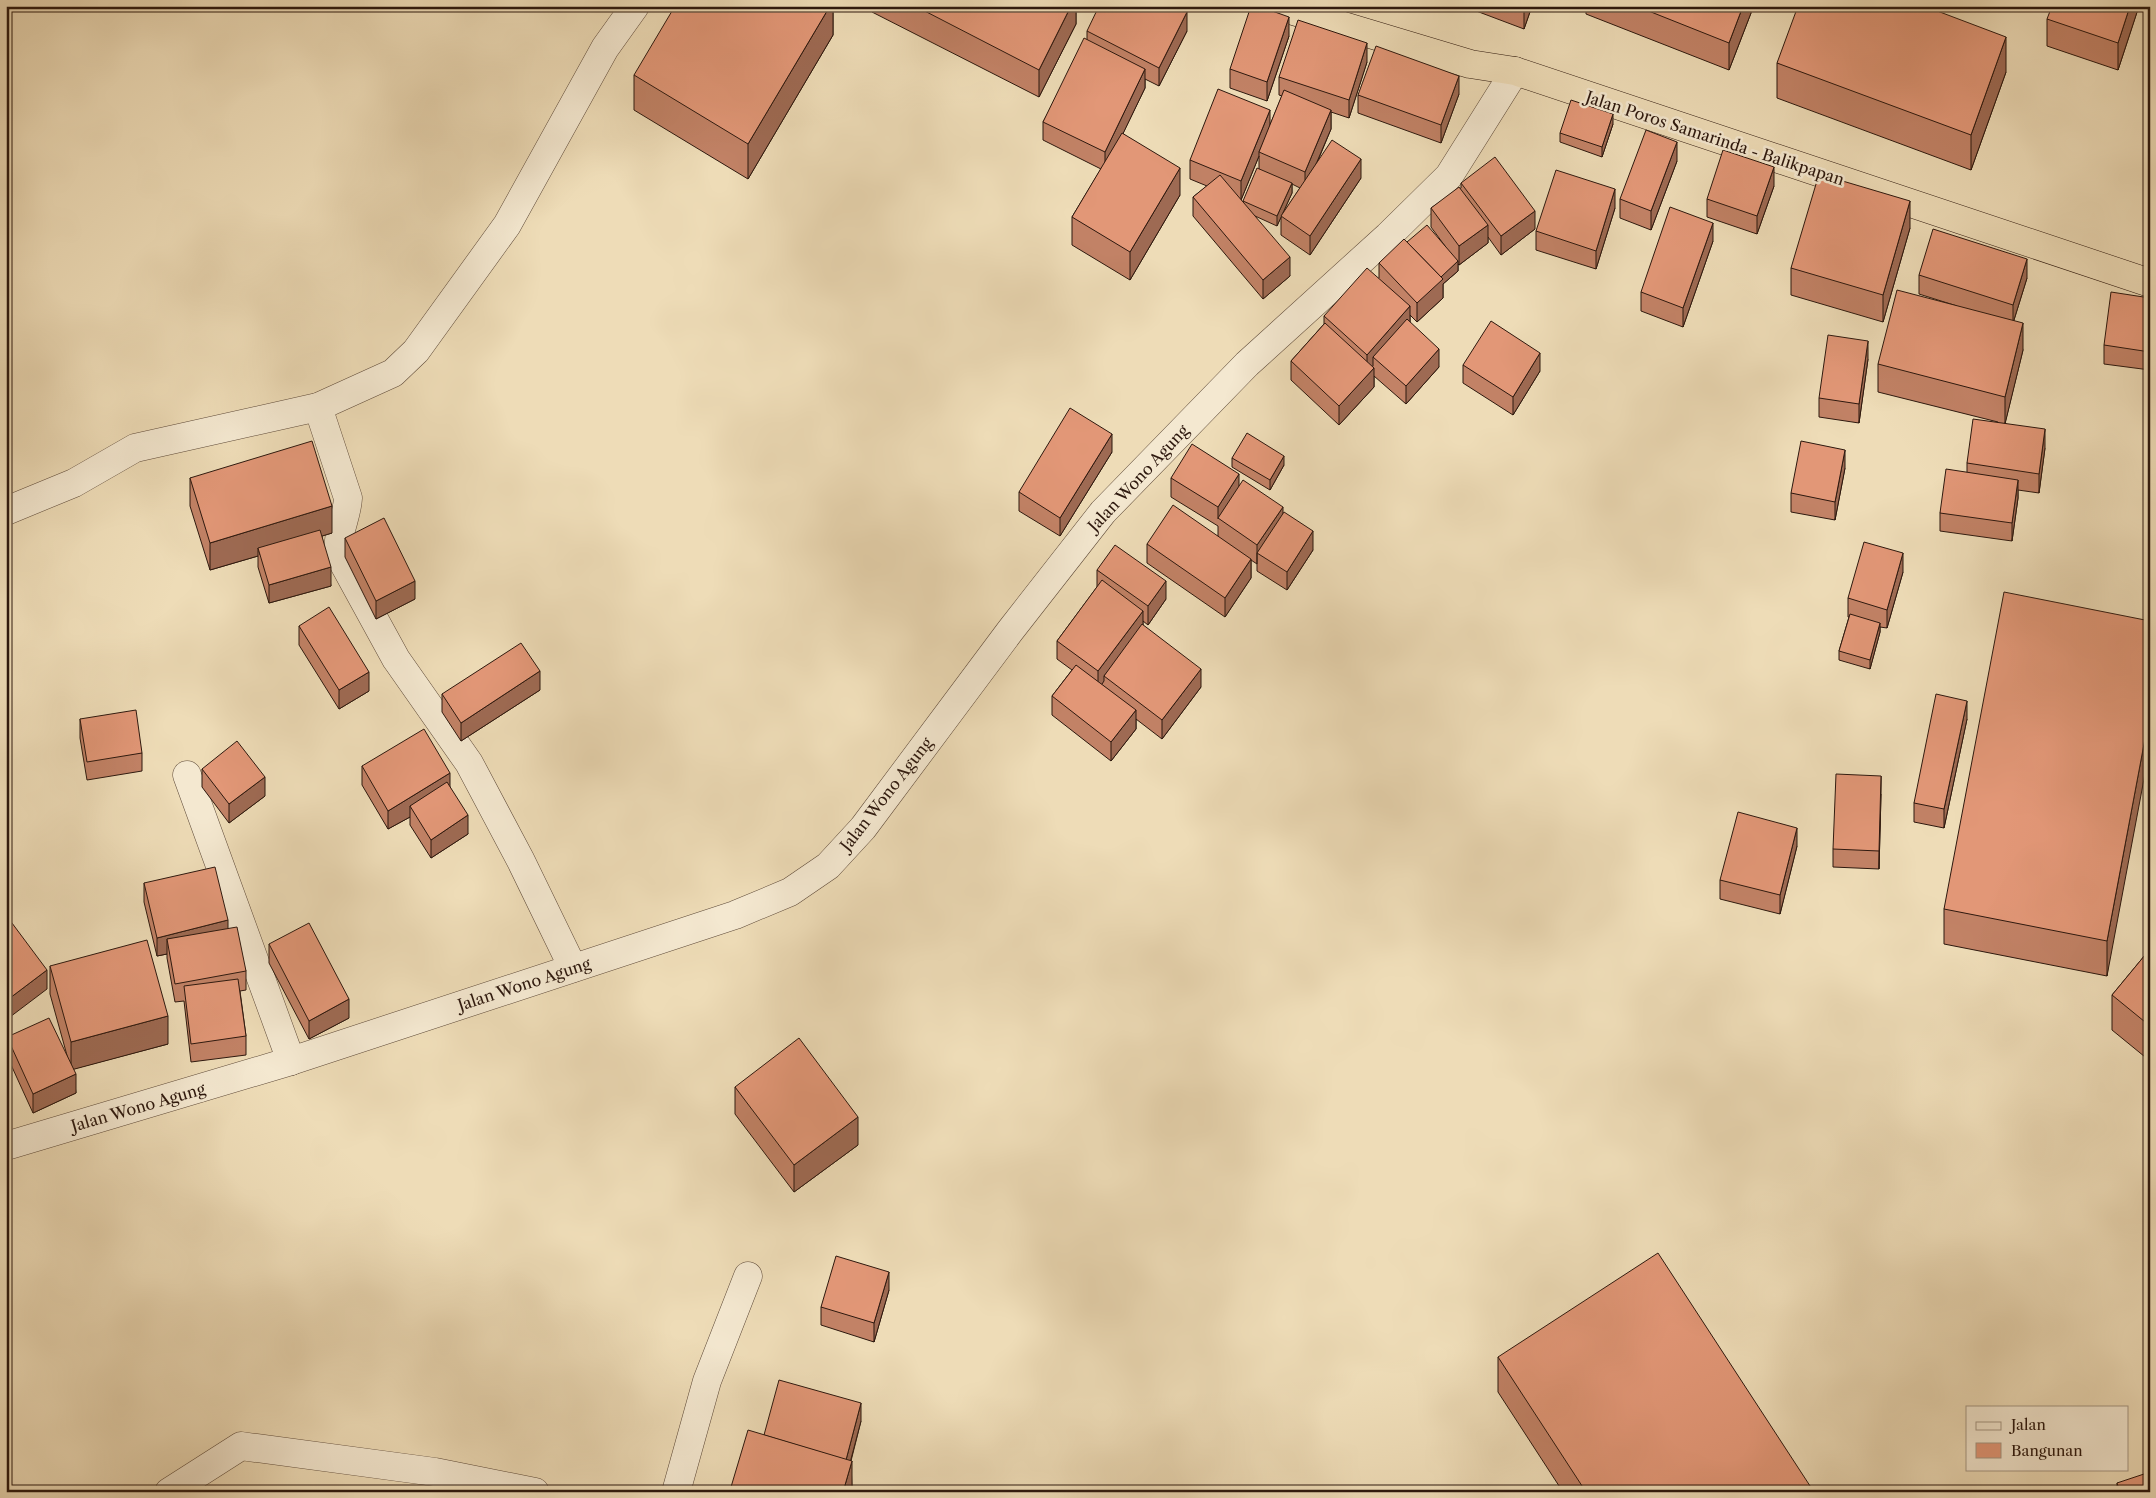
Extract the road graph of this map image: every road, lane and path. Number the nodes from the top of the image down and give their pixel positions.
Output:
1 (635, 6) edge
2 (1277, 6) edge
3 (1515, 71) junction
4 (2150, 283) edge
5 (318, 407) junction
6 (6, 511) edge
7 (188, 775) dead end
8 (573, 968) junction
9 (291, 1062) junction
10 (6, 1145) edge
11 (748, 1276) dead end
12 (169, 1492) edge
13 (535, 1492) edge
14 (676, 1492) edge

1 - 5 street
2 - 3 highway, Jalan Poros Samarinda - Balikpapan
3 - 4 highway, Jalan Poros Samarinda - Balikpapan
3 - 8 street, Jalan Wono Agung
5 - 6 street
5 - 8 street
7 - 9 street
8 - 9 street, Jalan Wono Agung
9 - 10 street, Jalan Wono Agung
11 - 14 street
12 - 13 street

